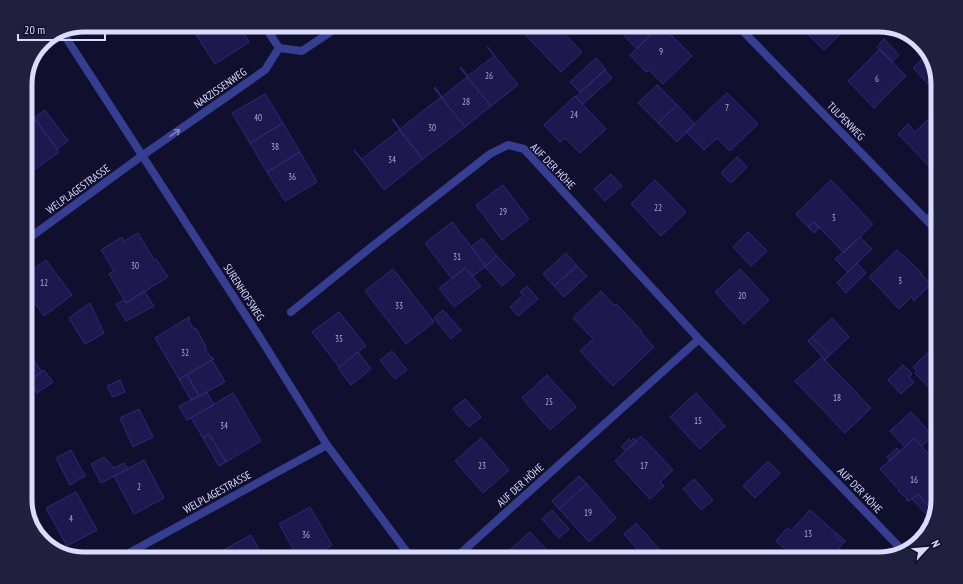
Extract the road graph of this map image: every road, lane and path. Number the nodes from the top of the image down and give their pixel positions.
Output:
1 (269, 32) edge
2 (330, 32) edge
3 (744, 32) edge
4 (65, 36) edge
5 (279, 48) junction
6 (143, 155) junction
7 (931, 217) edge
8 (928, 220) junction
9 (931, 224) edge
10 (32, 236) edge
11 (291, 312) dead end
12 (699, 339) junction
13 (328, 444) junction
14 (900, 548) edge
15 (131, 552) edge
16 (407, 552) edge
17 (462, 552) dead end

1 - 5 street
2 - 5 street
3 - 8 street, TULPENWEG
4 - 6 street, SURENHOFSWEG
6 -> 5 street, NARZISSENWEG
6 - 10 street, WELPLAGESTRASSE
6 - 13 street, SURENHOFSWEG
7 - 8 street
8 - 9 street, TULPENWEG
11 - 12 street, AUF DER HÖHE
12 - 14 street, AUF DER HÖHE
12 - 17 street, AUF DER HÖHE
13 - 15 street, WELPLAGESTRASSE
13 - 16 street, SURENHOFSWEG

